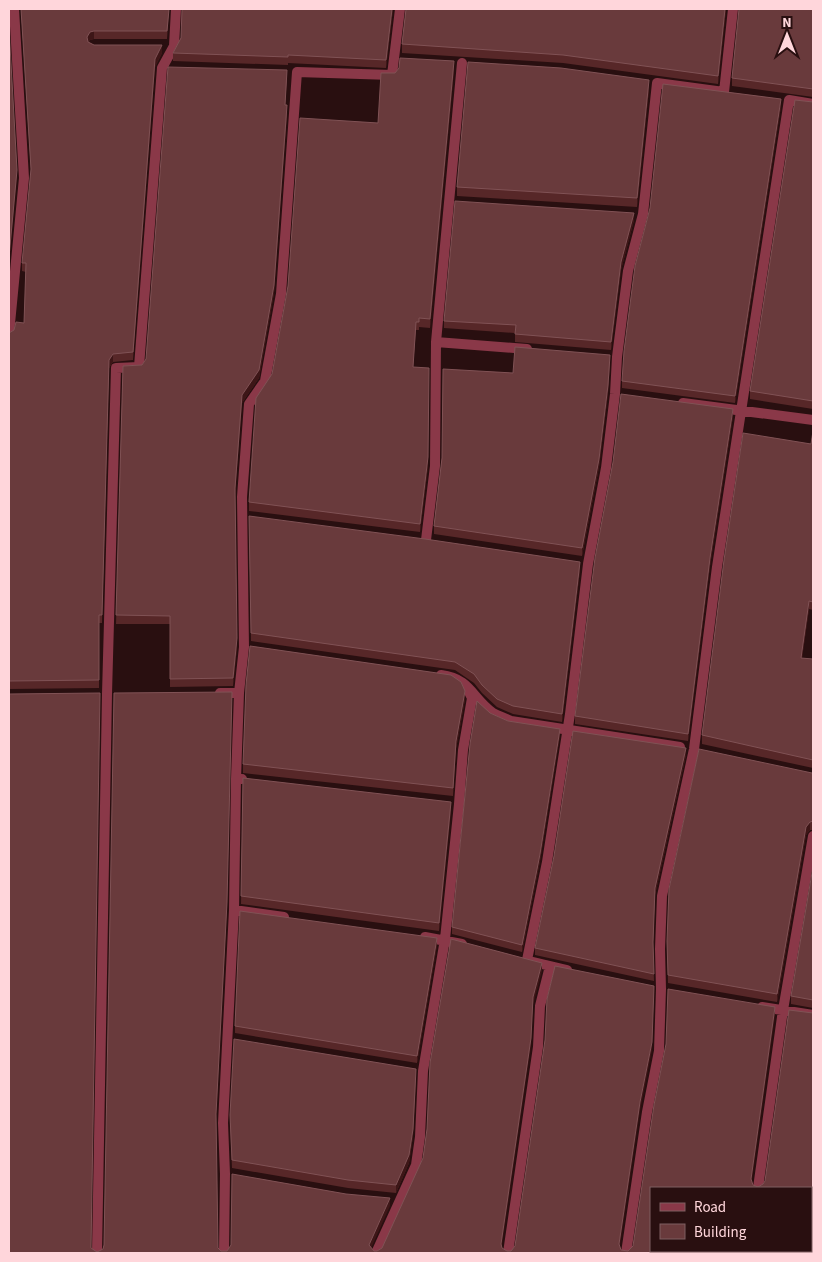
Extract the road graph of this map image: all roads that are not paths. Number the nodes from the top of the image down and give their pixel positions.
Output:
1 (14, 9) edge
2 (176, 9) edge
3 (400, 9) edge
4 (733, 9) edge
5 (462, 63) edge
6 (813, 104) edge
7 (9, 334) edge
8 (436, 342) junction
9 (537, 349) edge
10 (673, 401) edge
11 (741, 410) junction
12 (813, 420) edge
13 (426, 540) edge
14 (435, 674) edge
15 (466, 685) junction
16 (211, 693) edge
17 (239, 693) junction
18 (566, 729) junction
19 (698, 750) junction
20 (236, 779) junction
21 (256, 781) edge
22 (813, 836) edge
23 (234, 910) junction
24 (291, 918) edge
25 (416, 935) edge
26 (445, 939) junction
27 (472, 946) edge
28 (550, 966) junction
29 (578, 972) edge
30 (755, 1005) edge
31 (783, 1010) junction
32 (813, 1016) edge
33 (758, 1187) edge
34 (97, 1253) edge
35 (224, 1253) edge
36 (376, 1253) edge
37 (508, 1253) edge
38 (626, 1253) edge

1 - 7 street
2 - 34 street
3 - 17 street
4 - 18 street
5 - 8 street
6 - 11 street
8 - 9 street
8 - 13 street
10 - 11 street
11 - 12 street
11 - 19 street
14 - 15 street
15 - 18 street
15 - 26 street
16 - 17 street
17 - 20 street
18 - 19 street
18 - 28 street
19 - 38 street
20 - 21 street
20 - 23 street
22 - 31 street
23 - 24 street
23 - 35 street
25 - 26 street
26 - 27 street
26 - 36 street
28 - 29 street
28 - 37 street
30 - 31 street
31 - 32 street
31 - 33 street

